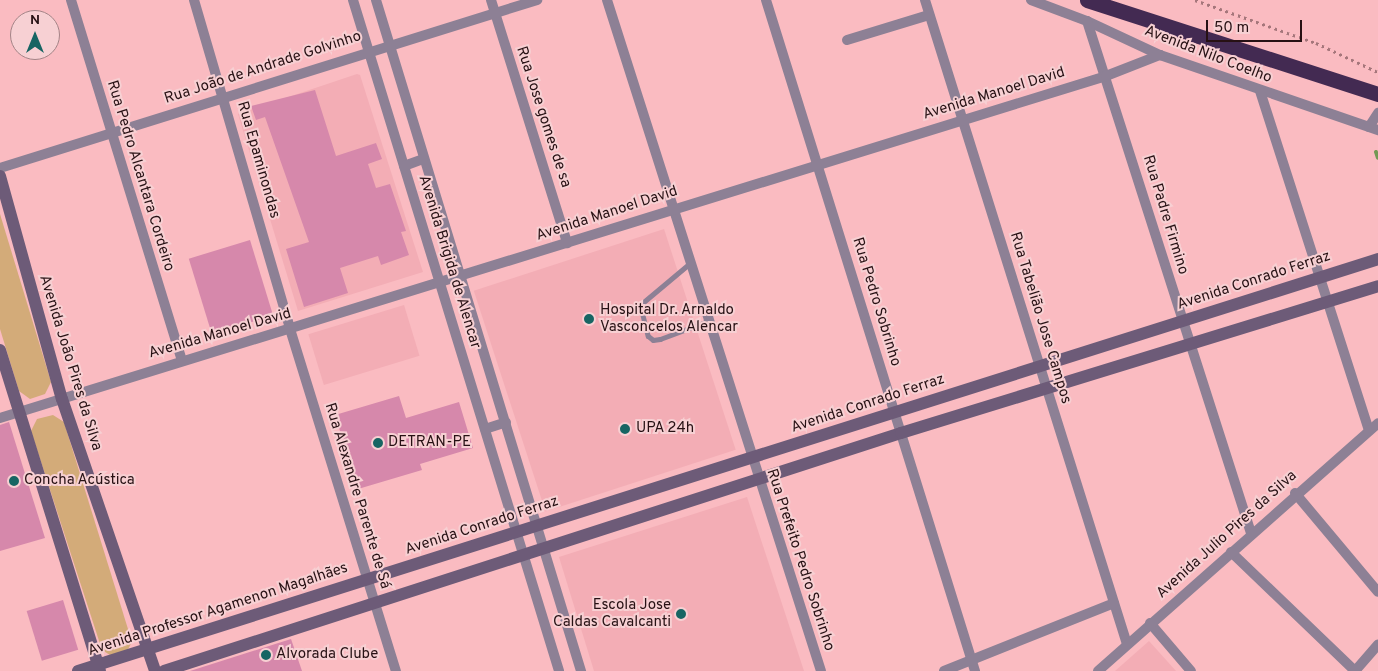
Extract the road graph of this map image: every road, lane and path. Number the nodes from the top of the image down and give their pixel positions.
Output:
1 (72, 0) edge
2 (194, 0) edge
3 (353, 0) edge
4 (376, 0) edge
5 (491, 0) edge
6 (537, 0) edge
7 (607, 0) edge
8 (766, 0) edge
9 (925, 0) edge
10 (1031, 0) edge
11 (1087, 0) edge
12 (1195, 0) edge
13 (495, 12) junction
14 (929, 15) junction
15 (1087, 21) junction
16 (847, 40) dead end
17 (389, 44) junction
18 (367, 51) junction
19 (1160, 55) junction
20 (1378, 72) edge
21 (1106, 76) junction
22 (1260, 91) junction
23 (1376, 94) edge
24 (224, 97) junction
25 (1378, 113) edge
26 (962, 119) junction
27 (1373, 128) edge
28 (111, 132) junction
29 (423, 159) junction
30 (817, 164) junction
31 (404, 166) junction
32 (0, 168) edge
33 (0, 176) edge
34 (672, 208) junction
35 (567, 243) junction
36 (1378, 259) edge
37 (690, 263) junction
38 (461, 275) junction
39 (1321, 277) junction
40 (440, 282) junction
41 (1378, 286) edge
42 (1330, 301) junction
43 (708, 321) junction
44 (1183, 321) junction
45 (290, 329) junction
46 (1190, 343) junction
47 (1109, 345) junction
48 (0, 350) edge
49 (182, 360) junction
50 (1116, 367) junction
51 (1040, 368) junction
52 (1047, 389) junction
53 (960, 392) junction
54 (62, 399) junction
55 (895, 412) junction
56 (17, 413) junction
57 (968, 413) junction
58 (0, 418) edge
59 (506, 422) junction
60 (1378, 423) edge
61 (485, 429) junction
62 (1369, 430) junction
63 (902, 433) junction
64 (823, 435) junction
65 (832, 456) junction
66 (751, 459) junction
67 (759, 481) junction
68 (643, 493) junction
69 (1295, 493) junction
70 (650, 514) junction
71 (538, 525) junction
72 (517, 532) junction
73 (1251, 533) junction
74 (545, 548) junction
75 (1231, 552) junction
76 (524, 554) junction
77 (440, 556) junction
78 (449, 578) junction
79 (368, 579) junction
80 (1378, 592) edge
81 (375, 602) junction
82 (1114, 604) junction
83 (254, 616) junction
84 (1150, 623) junction
85 (262, 636) junction
86 (1127, 644) junction
87 (1378, 645) edge
88 (148, 649) junction
89 (970, 661) junction
90 (99, 668) edge
91 (580, 669) edge
92 (78, 671) edge
93 (155, 671) edge
94 (164, 671) edge
95 (396, 671) edge
96 (559, 671) edge
97 (569, 671) edge
98 (821, 671) edge
99 (944, 671) edge
100 (975, 671) edge
101 (1098, 671) edge
102 (1191, 671) edge
103 (1355, 671) edge

1 - 28 street, Rua Pedro Alcantara Cordeiro
2 - 24 street, Rua Epaminondas
3 - 18 street, Avenida Brigida de Alencar
4 - 17 street, Avenida Brigida de Alencar
5 - 13 street, Rua Jose gomes de sa
6 - 13 street, Rua João de Andrade Golvinho
7 - 34 street, Rua Prefeito Pedro Sobrinho
8 - 30 street, Rua Pedro Sobrinho
9 - 14 street, Rua Tabelião Jose Campos
10 - 15 street, Avenida Nilo Coelho
11 - 23 highway
12 - 20 path
13 - 17 street, Rua João de Andrade Golvinho
13 - 35 street, Rua Jose gomes de sa
14 - 16 street
14 - 26 street, Rua Tabelião Jose Campos
15 - 19 street, Avenida Nilo Coelho
15 - 21 street, Rua Padre Firmino
17 - 18 street, Rua João de Andrade Golvinho
17 - 29 street, Avenida Brigida de Alencar
18 - 24 street, Rua João de Andrade Golvinho
18 - 31 street, Avenida Brigida de Alencar
19 - 21 street, Avenida Manoel David
19 - 22 street, Avenida Nilo Coelho
21 - 26 street, Avenida Manoel David
21 - 44 street, Rua Padre Firmino
22 - 27 street, Avenida Nilo Coelho
22 - 39 street
24 - 28 street, Rua João de Andrade Golvinho
24 - 45 street, Rua Epaminondas
25 - 27 street
26 - 30 street, Avenida Manoel David
26 - 51 street, Rua Tabelião Jose Campos
28 - 32 street, Rua João de Andrade Golvinho
28 - 49 street, Rua Pedro Alcantara Cordeiro
29 - 31 street
29 - 38 street, Avenida Brigida de Alencar
30 - 34 street, Avenida Manoel David
30 - 55 street, Rua Pedro Sobrinho
31 - 40 street, Avenida Brigida de Alencar
33 - 54 street, Avenida João Pires da Silva
34 - 35 street, Avenida Manoel David
34 - 37 street, Rua Prefeito Pedro Sobrinho
35 - 38 street, Avenida Manoel David
36 - 39 street, Avenida Conrado Ferraz
37 - 43 street, Rua Prefeito Pedro Sobrinho
37 - 43 lane
38 - 40 street, Avenida Manoel David
38 - 59 street, Avenida Brigida de Alencar
39 - 42 street
39 - 44 street, Avenida Conrado Ferraz
40 - 45 street, Avenida Manoel David
40 - 61 street, Avenida Brigida de Alencar
41 - 42 street
42 - 46 street
42 - 62 street
43 - 66 street, Rua Prefeito Pedro Sobrinho
44 - 46 street, Rua Padre Firmino
44 - 47 street, Avenida Conrado Ferraz
45 - 49 street, Avenida Manoel David
45 - 79 street, Rua Alexandre Parente de Sá
46 - 50 street
46 - 73 street, Rua Padre Firmino
47 - 50 street
47 - 51 street, Avenida Conrado Ferraz
48 - 56 street
49 - 54 street, Avenida Manoel David
50 - 52 street
51 - 52 street, Rua Tabelião Jose Campos
51 - 53 street, Avenida Conrado Ferraz
52 - 57 street
52 - 82 street, Rua Tabelião Jose Campos
53 - 55 street, Avenida Conrado Ferraz
53 - 57 street
54 - 56 street, Avenida Manoel David
54 - 88 street, Avenida João Pires da Silva
55 - 63 street, Rua Pedro Sobrinho
55 - 64 street, Avenida Conrado Ferraz
56 - 58 street, Avenida Manoel David
56 - 90 street
57 - 63 street
59 - 61 street
59 - 71 street, Avenida Brigida de Alencar
60 - 62 street, Avenida Julio Pires da Silva
61 - 72 street, Avenida Brigida de Alencar
62 - 69 street, Avenida Julio Pires da Silva
63 - 65 street
63 - 89 street, Rua Pedro Sobrinho
64 - 65 street
64 - 66 street, Avenida Conrado Ferraz
65 - 67 street
66 - 67 street, Rua Prefeito Pedro Sobrinho
66 - 68 street, Avenida Conrado Ferraz
67 - 70 street
67 - 98 street, Rua Prefeito Pedro Sobrinho
68 - 70 street
68 - 71 street, Avenida Conrado Ferraz
69 - 73 street, Avenida Julio Pires da Silva
69 - 80 street
70 - 74 street
71 - 72 street, Avenida Conrado Ferraz
71 - 74 street, Avenida Brigida de Alencar
72 - 76 street, Avenida Brigida de Alencar
72 - 77 street, Avenida Conrado Ferraz
73 - 75 street, Avenida Julio Pires da Silva
74 - 76 street
74 - 91 street, Avenida Brigida de Alencar
75 - 84 street, Avenida Julio Pires da Silva
75 - 103 street
76 - 78 street
76 - 96 street, Avenida Brigida de Alencar
77 - 78 street
77 - 79 street, Avenida Conrado Ferraz
78 - 81 street
79 - 81 street, Rua Alexandre Parente de Sá
79 - 83 street, Avenida Professor Agamenon Magalhães
81 - 85 street
81 - 95 street, Rua Alexandre Parente de Sá
82 - 86 street, Rua Tabelião Jose Campos
82 - 89 street
83 - 85 street
83 - 88 street, Avenida Professor Agamenon Magalhães
84 - 86 street, Avenida Julio Pires da Silva
84 - 102 street
85 - 94 street
86 - 101 street, Avenida Julio Pires da Silva
87 - 103 street
88 - 90 street, Avenida Professor Agamenon Magalhães
88 - 93 street, Avenida João Pires da Silva
89 - 99 street
89 - 100 street, Rua Pedro Sobrinho
90 - 92 street, Avenida Professor Agamenon Magalhães
91 - 97 street

